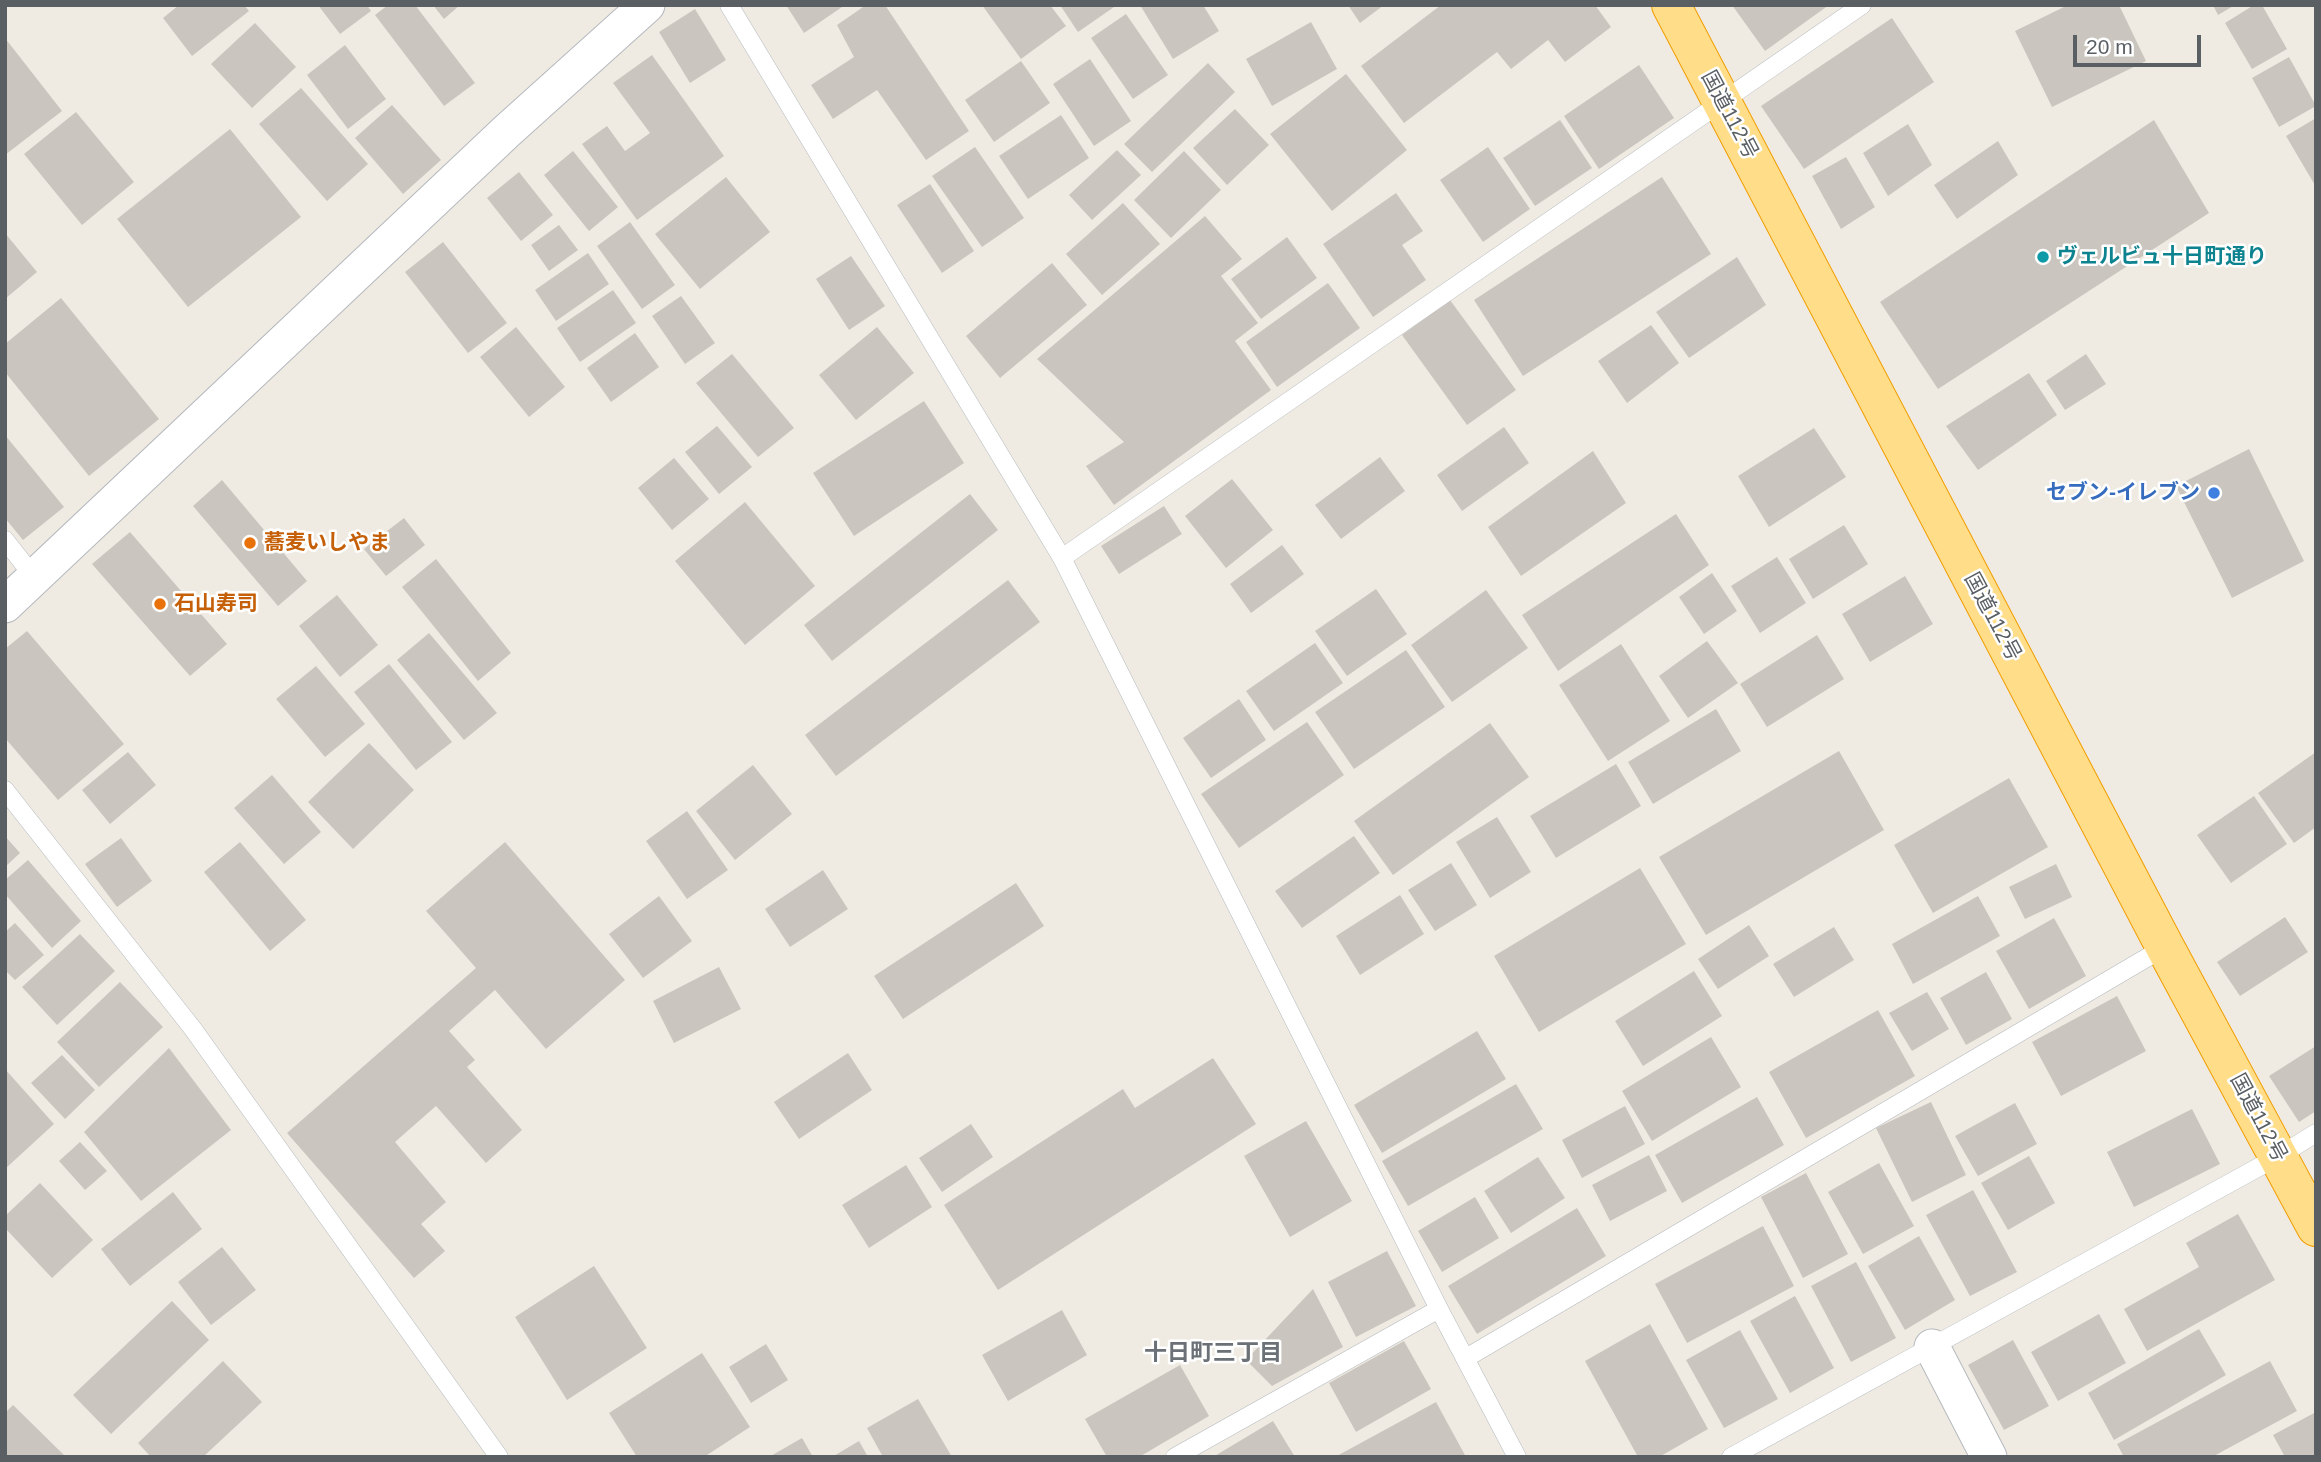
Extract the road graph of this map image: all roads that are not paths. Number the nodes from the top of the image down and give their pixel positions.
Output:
1 (647, 5) edge
2 (729, 5) edge
3 (1671, 5) edge
4 (1861, 5) edge
5 (1721, 101) junction
6 (5, 540) edge
7 (1062, 558) junction
8 (34, 577) junction
9 (5, 605) edge
10 (5, 790) edge
11 (2165, 947) junction
12 (2316, 1133) edge
13 (2279, 1156) junction
14 (2316, 1227) edge
15 (1439, 1309) junction
16 (1933, 1348) junction
17 (1466, 1358) junction
18 (499, 1457) edge
19 (1175, 1457) edge
20 (1517, 1457) edge
21 (1731, 1457) edge
22 (1989, 1457) edge

1 - 8 street
2 - 7 lane
3 - 5 highway, 国道112号
4 - 5 lane
5 - 7 lane
5 - 11 highway, 国道112号
6 - 8 lane
7 - 15 lane
8 - 9 street
10 - 18 lane
11 - 13 highway, 国道112号
11 - 17 lane
12 - 13 lane
13 - 14 highway, 国道112号
13 - 16 lane
15 - 17 lane
15 - 19 lane
16 - 21 lane
16 - 22 street
17 - 20 lane

